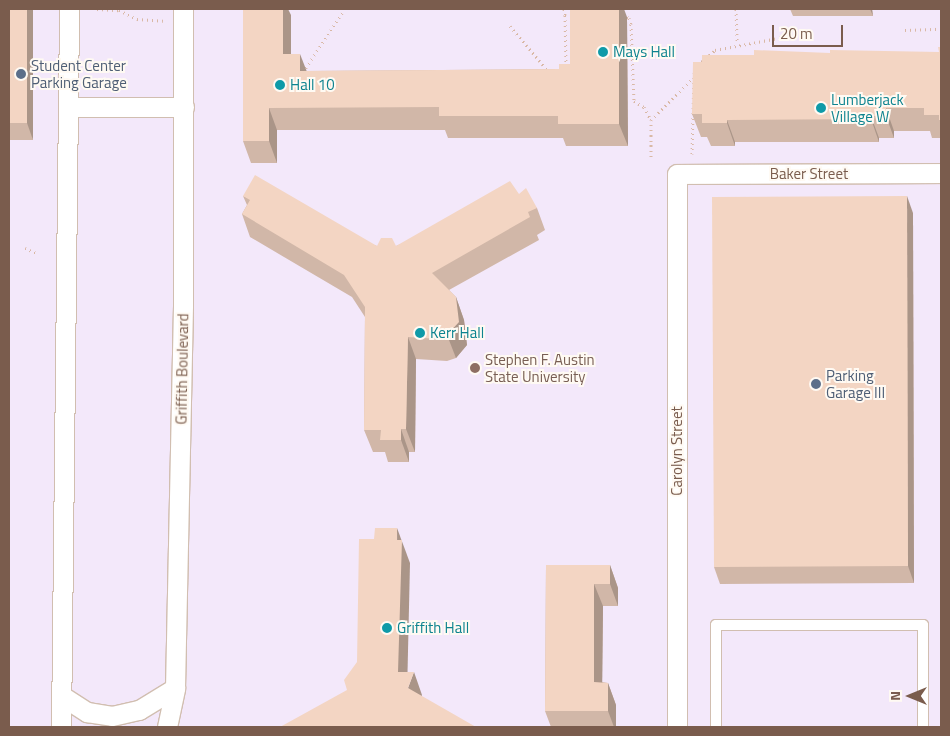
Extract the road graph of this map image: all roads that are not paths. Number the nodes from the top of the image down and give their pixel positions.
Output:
1 (69, 9) edge
2 (176, 15) edge
3 (69, 107) junction
4 (184, 107) junction
5 (685, 174) joint
6 (941, 174) edge
7 (176, 688) junction
8 (62, 696) junction
9 (62, 727) edge
10 (167, 727) edge
11 (677, 727) edge
12 (716, 727) edge
13 (924, 727) edge

1 - 3 street
2 - 4 street, Griffith Boulevard
3 - 4 street
3 - 8 street
4 - 7 street, Griffith Boulevard
5 - 6 street, Baker Street
5 - 11 street, Carolyn Street
7 - 8 street
7 - 10 street, Griffith Boulevard
8 - 9 street
12 - 13 lane

